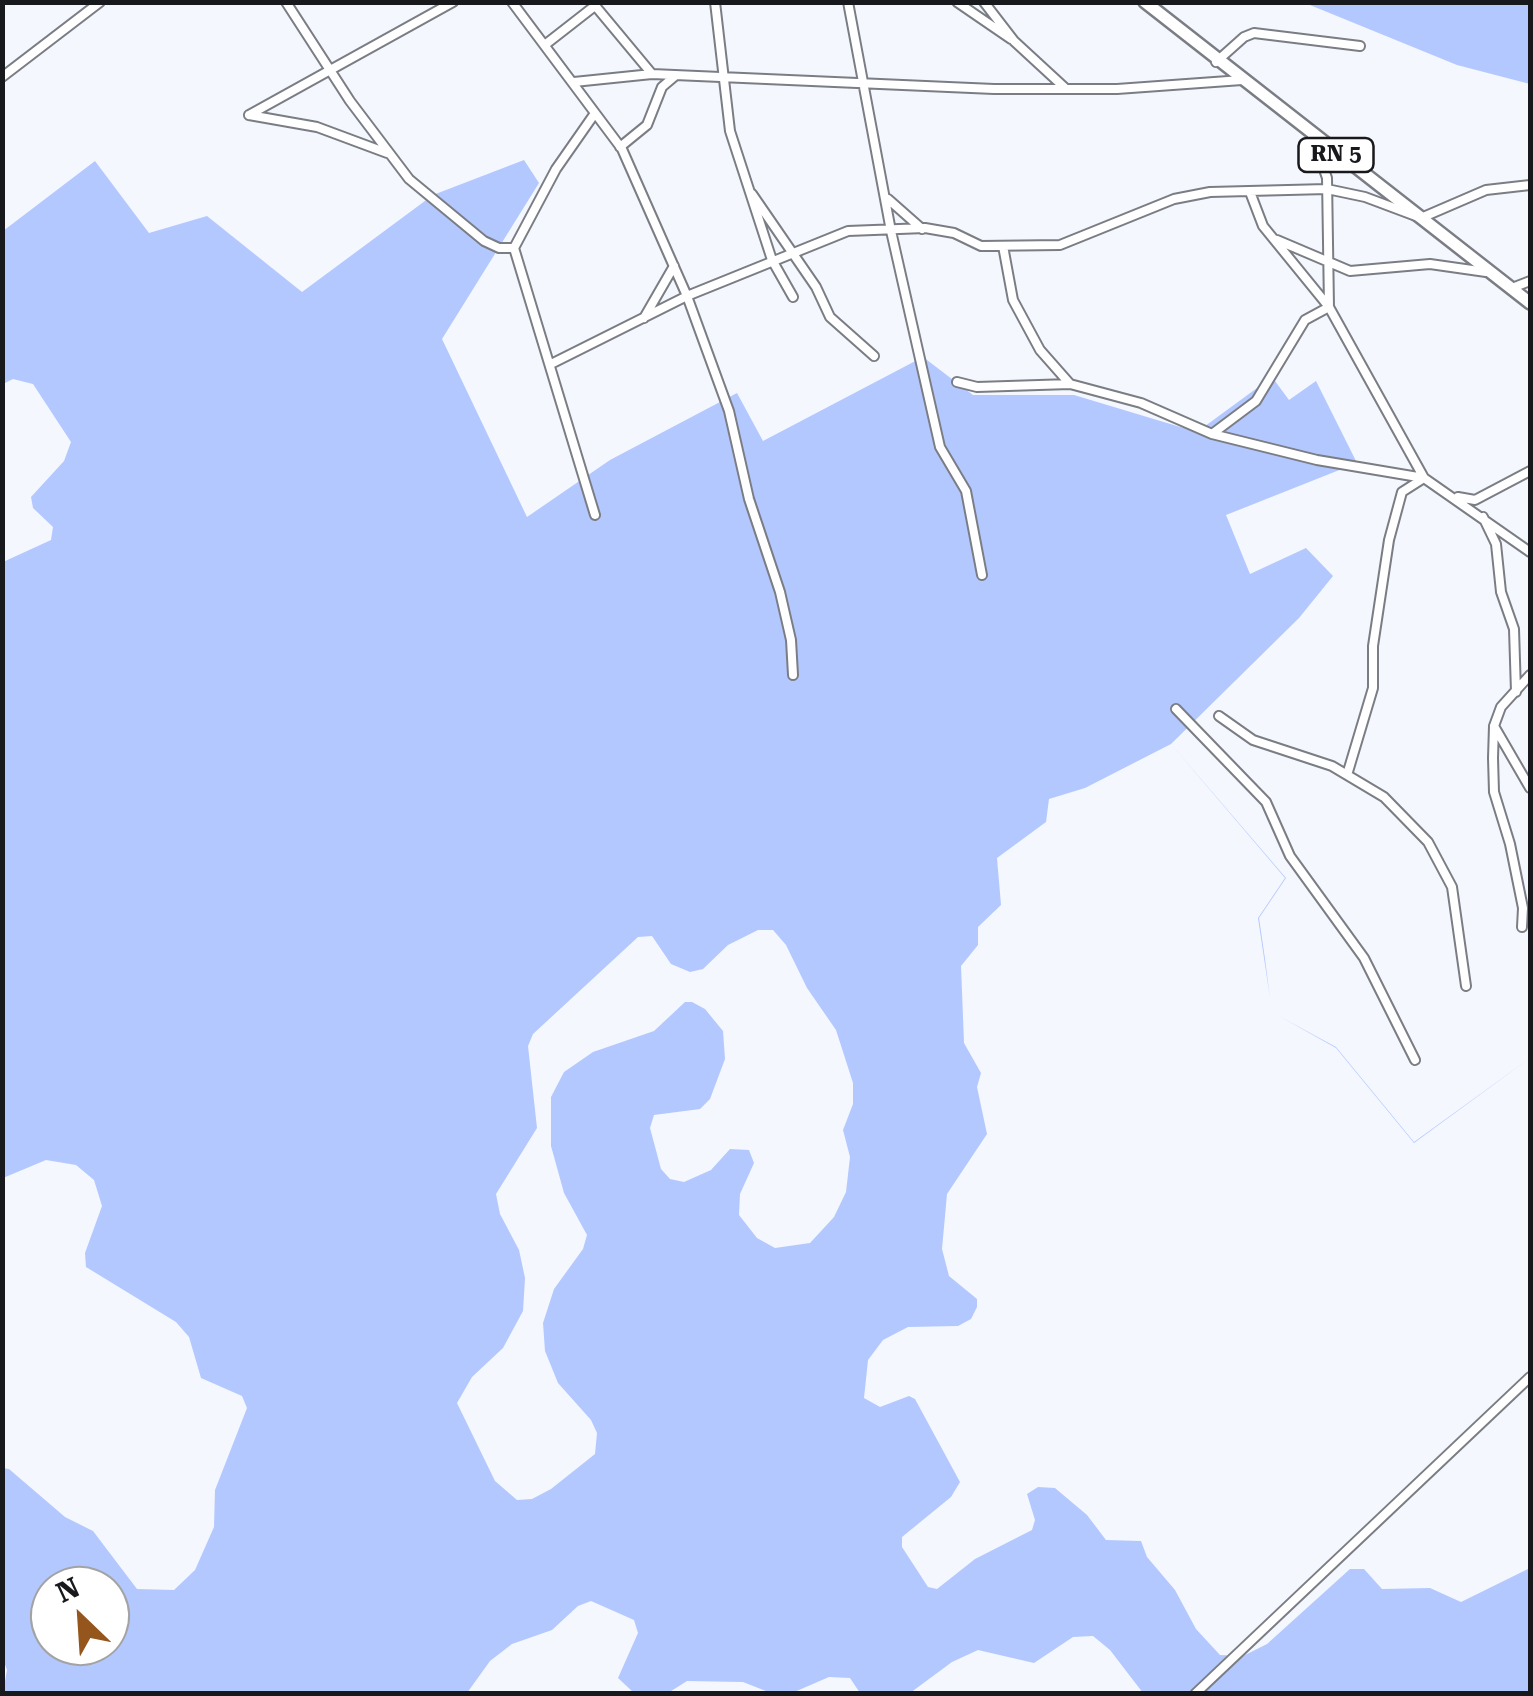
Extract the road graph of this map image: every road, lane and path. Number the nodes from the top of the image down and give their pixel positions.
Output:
1 (100, 2) edge
2 (286, 2) edge
3 (453, 2) edge
4 (512, 2) edge
5 (715, 2) edge
6 (848, 2) edge
7 (957, 2) edge
8 (984, 2) edge
9 (1144, 2) edge
10 (596, 4) edge
11 (1014, 41) junction
12 (546, 44) junction
13 (1360, 46) dead end
14 (1216, 62) junction
15 (330, 69) junction
16 (652, 74) junction
17 (2, 76) edge
18 (675, 76) junction
19 (724, 80) junction
20 (1242, 80) junction
21 (574, 82) junction
22 (866, 86) junction
23 (1064, 88) junction
24 (594, 116) junction
25 (1312, 134) junction
26 (620, 147) junction
27 (387, 153) junction
28 (1530, 185) edge
29 (746, 186) junction
30 (1327, 190) junction
31 (1250, 192) junction
32 (885, 196) junction
33 (1421, 218) junction
34 (922, 228) junction
35 (891, 232) junction
36 (1274, 238) junction
37 (1004, 246) junction
38 (514, 248) junction
39 (792, 250) junction
40 (772, 260) junction
41 (1331, 264) junction
42 (674, 265) junction
43 (1492, 272) junction
44 (1530, 280) edge
45 (1512, 288) junction
46 (687, 296) junction
47 (793, 296) dead end
48 (1530, 303) edge
49 (1329, 307) junction
50 (644, 318) junction
51 (874, 356) dead end
52 (551, 364) junction
53 (957, 382) dead end
54 (1070, 384) junction
55 (1212, 434) junction
56 (1530, 471) edge
57 (1424, 478) junction
58 (1458, 498) junction
59 (594, 514) dead end
60 (1483, 517) junction
61 (1530, 552) edge
62 (982, 575) dead end
63 (793, 675) dead end
64 (1530, 675) edge
65 (1516, 692) junction
66 (1176, 709) dead end
67 (1219, 716) dead end
68 (1494, 726) junction
69 (1347, 775) junction
70 (1530, 788) edge
71 (1522, 927) dead end
72 (1466, 986) dead end
73 (1416, 1060) dead end
74 (1530, 1377) edge
75 (1195, 1694) edge

1 - 17 street
2 - 15 street
3 - 15 street
4 - 12 street
5 - 19 street
6 - 22 street
7 - 11 street
8 - 11 street
9 - 14 main road, RN 5
10 - 12 street
10 - 16 street
11 - 23 street
12 - 21 street
13 - 14 street
14 - 20 main road, RN 5
15 - 27 street
15 - 27 street
16 - 18 street
16 - 21 street
18 - 19 street
18 - 26 street
19 - 22 street
19 - 29 street
20 - 23 street
20 - 25 main road, RN 5
21 - 24 street
22 - 23 street
22 - 32 street
24 - 26 street
24 - 38 street
25 - 30 street
25 - 33 main road, RN 5
26 - 42 street
27 - 38 street
28 - 33 street
29 - 39 street
29 - 40 street
30 - 31 street
30 - 33 street
30 - 41 street
31 - 36 street
31 - 37 street
32 - 34 street
32 - 35 street
33 - 43 main road, RN 5
34 - 35 street
34 - 37 street
35 - 39 street
35 - 62 street
36 - 41 street
36 - 49 street
37 - 54 street
38 - 52 street
39 - 40 street
39 - 51 street
40 - 46 street
40 - 47 street
41 - 43 street
41 - 49 street
42 - 46 street
42 - 50 street
43 - 45 main road, RN 5
44 - 45 street
45 - 48 main road, RN 5
46 - 50 street
46 - 63 street
49 - 55 street
49 - 57 street
50 - 52 street
52 - 59 street
53 - 54 street
54 - 55 street
55 - 57 street
56 - 58 street
57 - 58 street
57 - 69 street
58 - 60 street
60 - 61 street
60 - 65 street
64 - 65 street
65 - 68 street
66 - 73 street
67 - 69 street
68 - 70 street
68 - 71 street
69 - 72 street
74 - 75 street

